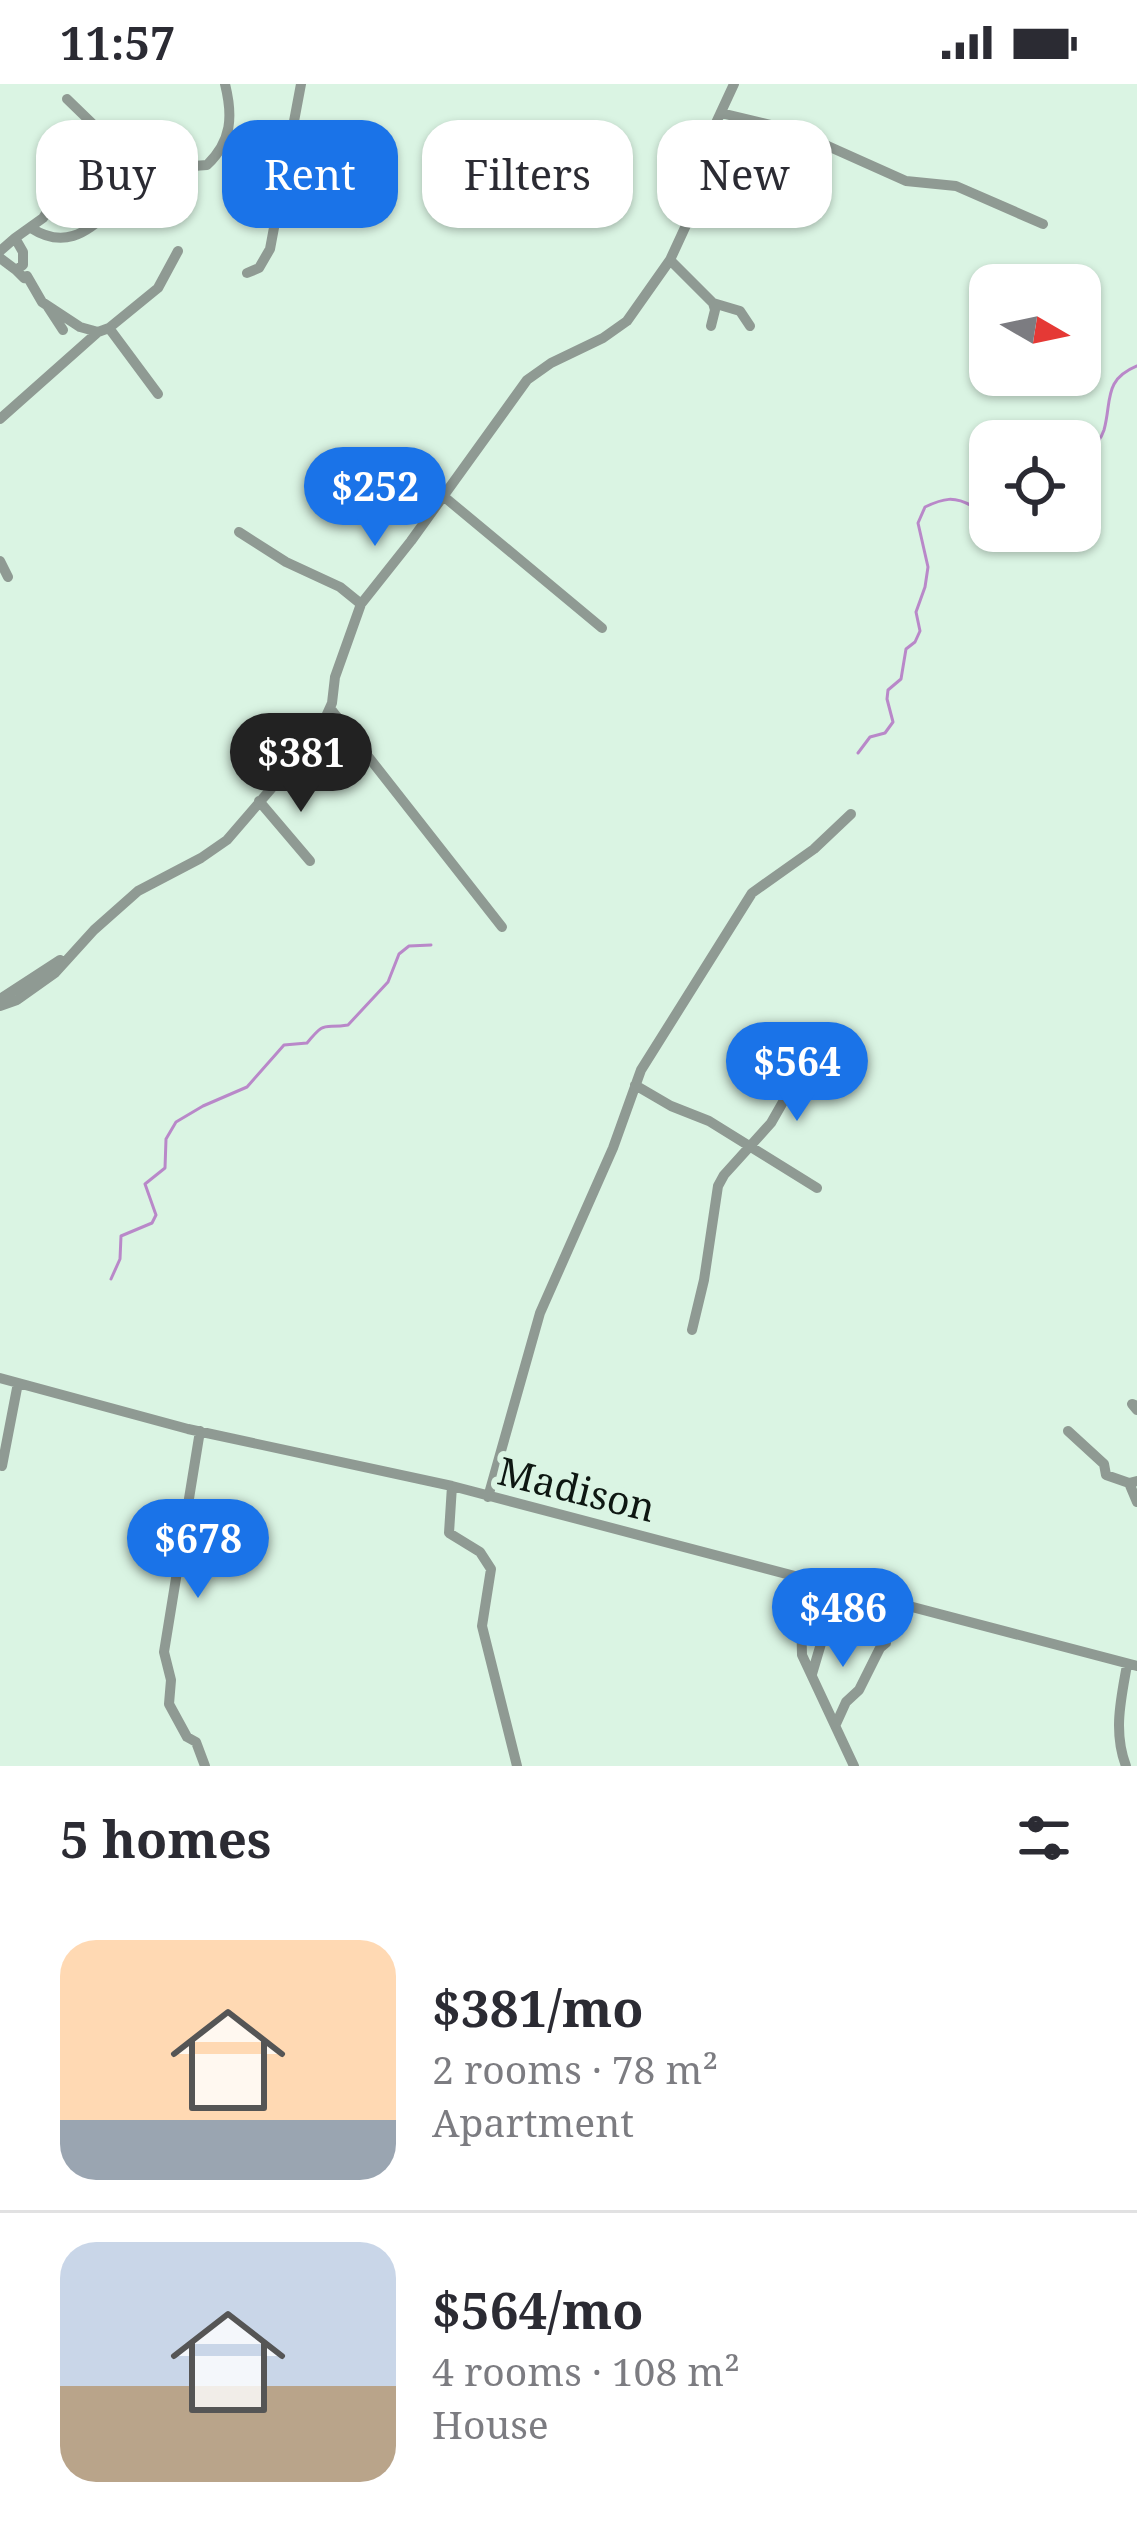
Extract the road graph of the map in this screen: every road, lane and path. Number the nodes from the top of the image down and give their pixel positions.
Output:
1 (225, 84) edge
2 (301, 84) edge
3 (734, 84) edge
4 (68, 99) dead end
5 (721, 113) junction
6 (88, 120) edge
7 (198, 166) edge
8 (36, 224) edge
9 (1043, 224) dead end
10 (31, 228) junction
11 (91, 228) edge
12 (15, 238) junction
13 (178, 251) dead end
14 (0, 255) edge
15 (670, 260) junction
16 (16, 270) junction
17 (248, 273) dead end
18 (713, 303) junction
19 (46, 304) junction
20 (711, 326) dead end
21 (749, 326) dead end
22 (63, 330) dead end
23 (104, 330) junction
24 (57, 354) dead end
25 (52, 373) junction
26 (158, 394) dead end
27 (2, 414) edge
28 (442, 495) junction
29 (239, 532) dead end
30 (0, 563) edge
31 (8, 578) dead end
32 (362, 604) junction
33 (602, 628) dead end
34 (330, 708) junction
35 (260, 801) junction
36 (851, 814) dead end
37 (310, 861) dead end
38 (502, 927) dead end
39 (0, 1002) edge
40 (799, 1074) dead end
41 (635, 1085) junction
42 (751, 1145) junction
43 (817, 1189) dead end
44 (692, 1330) dead end
45 (0, 1378) edge
46 (19, 1383) junction
47 (200, 1431) junction
48 (1069, 1431) dead end
49 (2, 1466) edge
50 (1133, 1482) edge
51 (452, 1486) junction
52 (488, 1497) junction
53 (1137, 1502) edge
54 (792, 1577) junction
55 (836, 1609) dead end
56 (886, 1643) dead end
57 (1132, 1666) edge
58 (812, 1674) junction
59 (836, 1724) junction
60 (205, 1766) edge
61 (517, 1766) edge
62 (854, 1766) edge
63 (1126, 1766) edge

1 - 7 street
2 - 17 street
3 - 5 street
4 - 6 street
5 - 9 street
5 - 15 street
8 - 10 street
10 - 11 street
10 - 12 street
12 - 14 street
12 - 16 street
13 - 23 street
14 - 16 street
15 - 18 street
15 - 28 street
16 - 19 street
18 - 20 street
18 - 21 street
19 - 22 street
19 - 23 street
23 - 25 street
23 - 26 street
24 - 25 street
25 - 27 street
28 - 32 street
28 - 33 street
29 - 32 street
30 - 31 street
32 - 34 street
34 - 35 street
34 - 38 street
35 - 37 street
35 - 39 street
36 - 41 street
40 - 42 street
41 - 42 street
41 - 52 street
42 - 43 street
42 - 44 street
45 - 46 street, Madison
46 - 47 street, Madison
46 - 49 street
47 - 51 street, Madison
47 - 60 street
48 - 50 street
50 - 53 street
51 - 52 street, Madison
51 - 61 street
52 - 54 street, Madison
54 - 57 street, Madison
54 - 58 street
55 - 58 street
56 - 59 street
57 - 63 street
58 - 59 street
59 - 62 street

